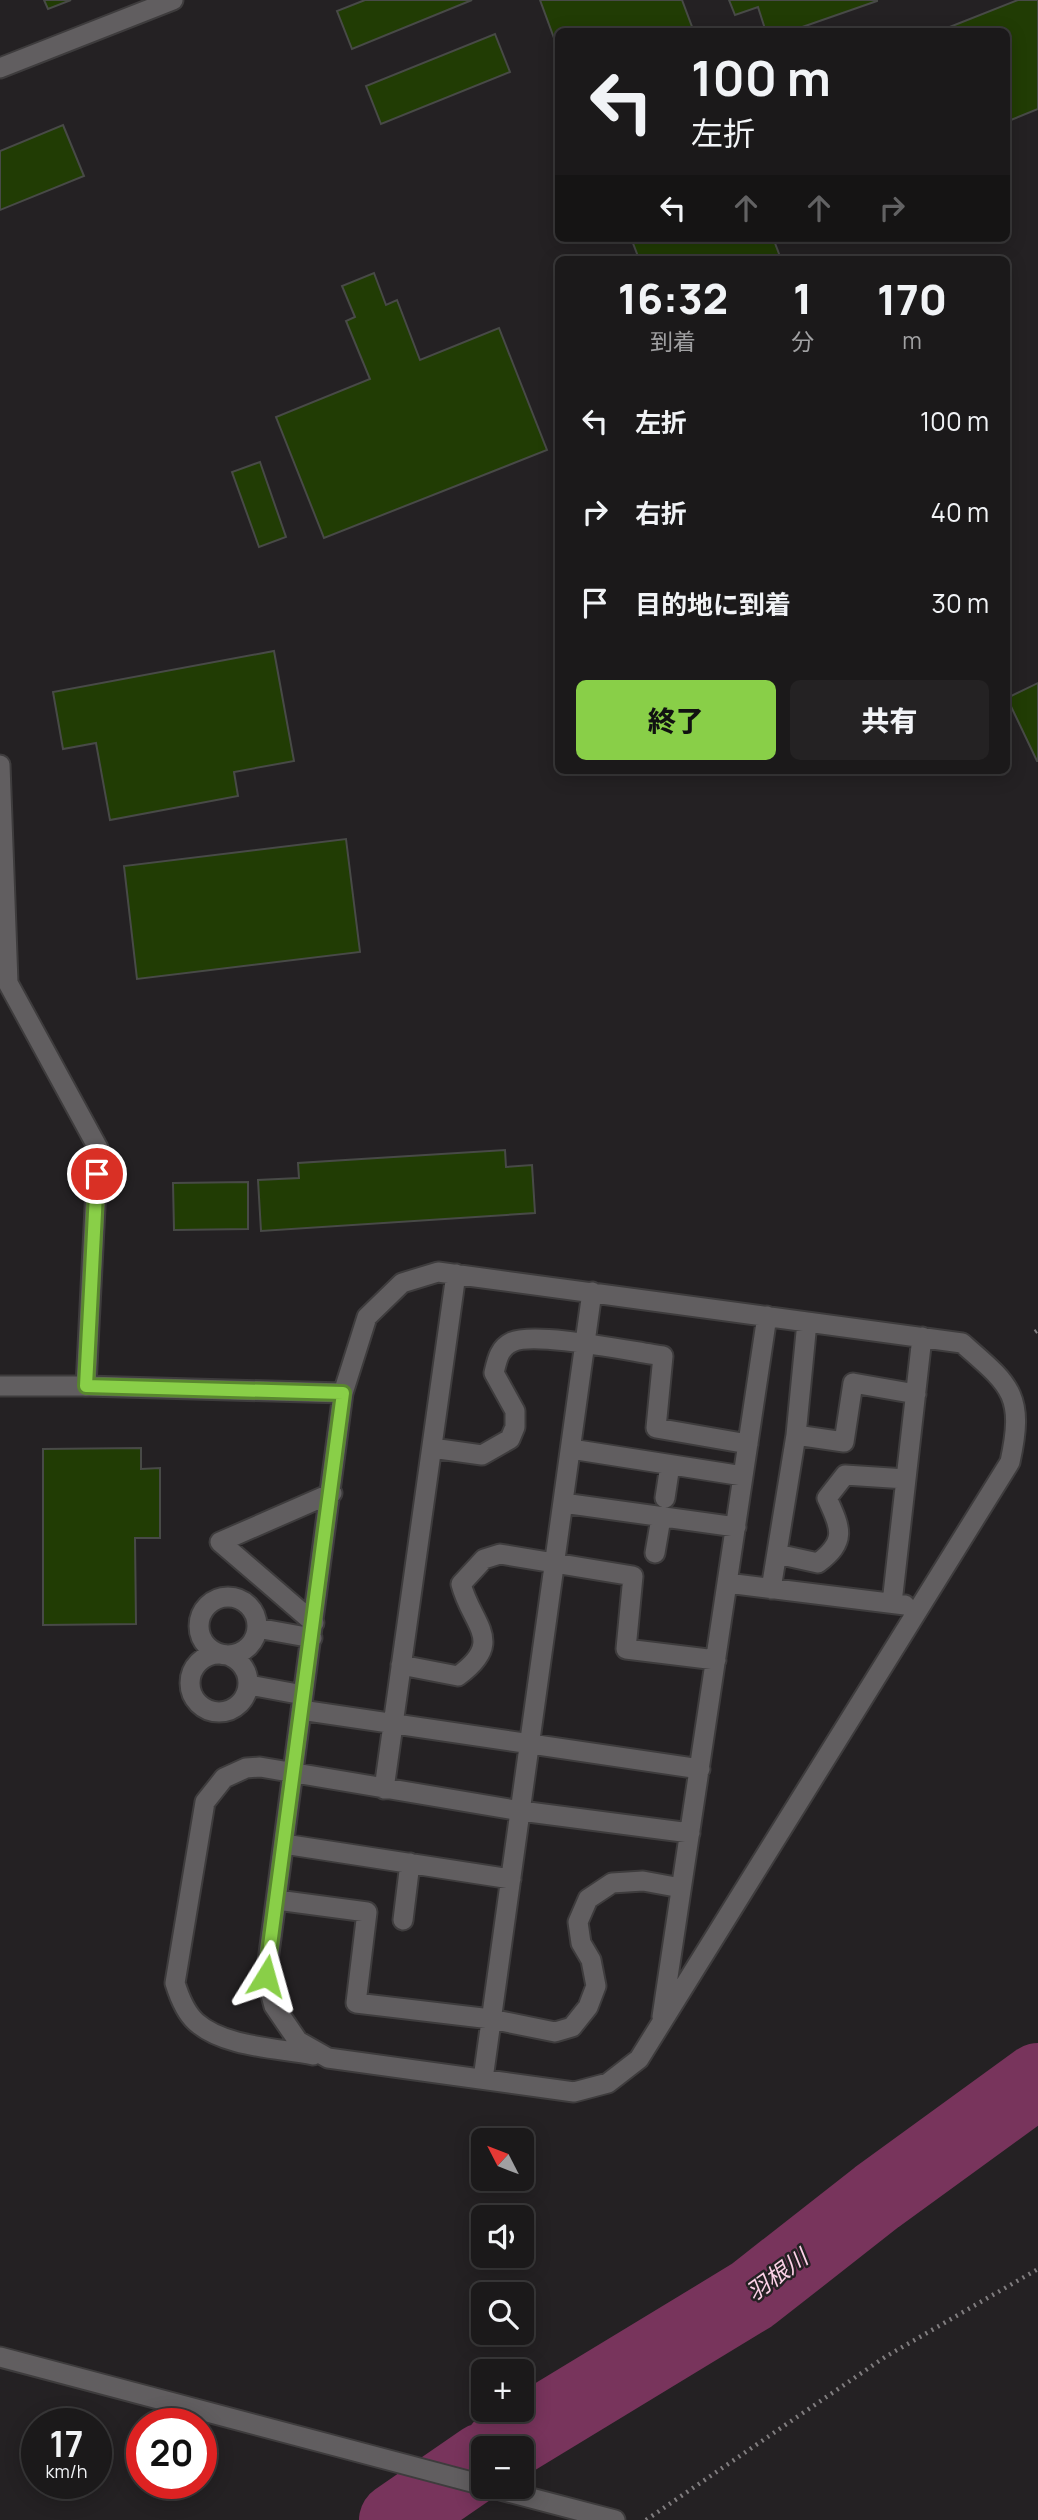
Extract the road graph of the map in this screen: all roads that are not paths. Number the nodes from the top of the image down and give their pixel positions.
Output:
1 (173, 0) edge
2 (0, 68) edge
3 (0, 765) edge
4 (456, 1274) junction
5 (592, 1292) junction
6 (767, 1316) junction
7 (807, 1322) junction
8 (922, 1337) junction
9 (585, 1346) junction
10 (0, 1386) edge
11 (86, 1386) junction
12 (343, 1393) junction
13 (916, 1394) junction
14 (796, 1436) junction
15 (748, 1444) junction
16 (432, 1448) junction
17 (571, 1450) junction
18 (670, 1465) junction
19 (743, 1476) junction
20 (906, 1479) junction
21 (332, 1493) junction
22 (563, 1503) junction
23 (663, 1508) junction
24 (736, 1527) junction
25 (655, 1553) dead end
26 (777, 1554) junction
27 (555, 1565) junction
28 (727, 1583) junction
29 (771, 1589) junction
30 (891, 1603) junction
31 (920, 1606) junction
32 (257, 1628) dead end
33 (313, 1631) junction
34 (716, 1660) junction
35 (401, 1665) junction
36 (249, 1685) dead end
37 (302, 1703) junction
38 (394, 1723) junction
39 (530, 1744) junction
40 (699, 1769) junction
41 (293, 1773) junction
42 (384, 1789) junction
43 (521, 1811) junction
44 (690, 1833) junction
45 (284, 1844) junction
46 (410, 1863) junction
47 (511, 1879) junction
48 (681, 1888) junction
49 (277, 1900) junction
50 (403, 1920) dead end
51 (491, 2019) junction
52 (661, 2025) junction
53 (328, 2058) junction
54 (483, 2079) junction
55 (0, 2357) edge
56 (471, 2482) edge
57 (534, 2499) edge
58 (607, 2518) edge

1 - 2 street
3 - 11 street
4 - 5 street
4 - 12 street
4 - 16 street
5 - 6 street
5 - 9 street
6 - 7 street
6 - 15 street
7 - 8 street
7 - 14 street
8 - 13 street
8 - 31 street
9 - 15 street
9 - 16 street
9 - 17 street
10 - 11 street
11 - 12 street
12 - 21 street
13 - 14 street
13 - 20 street
14 - 26 street
15 - 19 street
16 - 35 street
17 - 18 street
17 - 22 street
18 - 19 street
18 - 23 street
19 - 24 street
20 - 26 street
20 - 30 street
21 - 33 street
21 - 33 street
22 - 23 street
22 - 27 street
23 - 24 street
23 - 25 street
24 - 28 street
26 - 29 street
27 - 34 street
27 - 35 street
27 - 39 street
28 - 29 street
28 - 34 street
29 - 30 street
30 - 31 street
31 - 52 street
32 - 33 street
33 - 37 street
34 - 40 street
35 - 38 street
36 - 37 street
37 - 38 street
37 - 41 street
38 - 39 street
38 - 42 street
39 - 40 street
39 - 43 street
40 - 44 street
41 - 42 street
41 - 45 street
41 - 53 street
42 - 43 street
43 - 44 street
43 - 47 street
44 - 48 street
45 - 46 street
45 - 49 street
46 - 47 street
46 - 50 street
47 - 51 street
48 - 51 street
48 - 52 street
49 - 51 street
49 - 53 street
51 - 54 street
52 - 54 street
53 - 54 street
55 - 56 street
57 - 58 street

